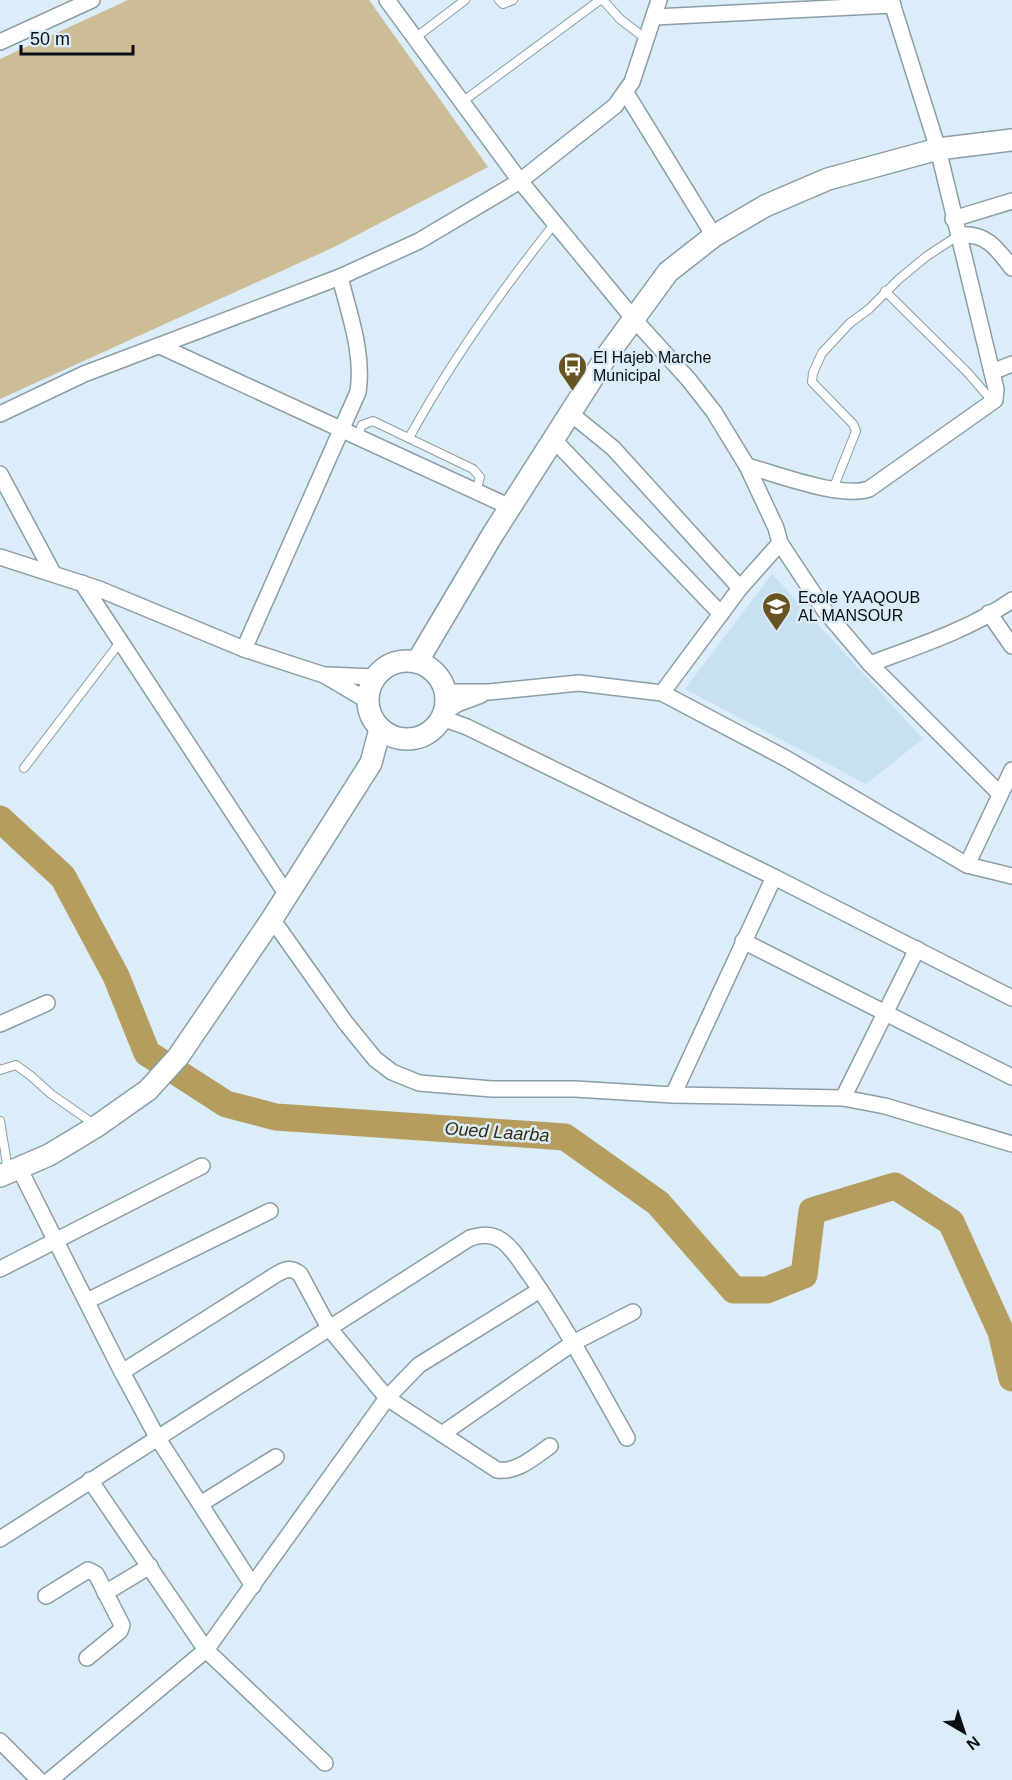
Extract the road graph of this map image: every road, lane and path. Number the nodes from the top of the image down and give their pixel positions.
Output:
1 (92, 0) edge
2 (387, 0) edge
3 (465, 0) edge
4 (499, 0) edge
5 (513, 0) edge
6 (601, 0) edge
7 (659, 0) edge
8 (892, 3) edge
9 (655, 17) junction
10 (415, 38) junction
11 (646, 39) junction
12 (0, 42) edge
13 (626, 93) junction
14 (462, 102) junction
15 (1012, 140) edge
16 (938, 149) junction
17 (520, 181) junction
18 (1012, 201) edge
19 (953, 219) junction
20 (555, 223) junction
21 (959, 235) junction
22 (714, 236) junction
23 (1012, 268) edge
24 (340, 277) junction
25 (885, 291) junction
26 (633, 318) junction
27 (160, 346) junction
28 (1012, 364) edge
29 (992, 372) junction
30 (993, 402) junction
31 (570, 413) junction
32 (0, 414) edge
33 (341, 430) junction
34 (357, 437) junction
35 (409, 438) junction
36 (553, 440) junction
37 (747, 466) junction
38 (0, 474) edge
39 (833, 489) junction
40 (477, 492) junction
41 (510, 507) junction
42 (780, 543) junction
43 (0, 557) edge
44 (53, 573) junction
45 (82, 583) junction
46 (740, 588) junction
47 (1012, 600) edge
48 (989, 613) junction
49 (721, 614) junction
50 (441, 622) junction
51 (121, 641) junction
52 (1012, 646) edge
53 (244, 649) junction
54 (417, 662) junction
55 (870, 664) junction
56 (324, 675) junction
57 (375, 677) junction
58 (662, 693) junction
59 (442, 699) junction
60 (368, 700) junction
61 (380, 729) junction
62 (401, 739) junction
63 (371, 763) junction
64 (24, 768) dead end
65 (1012, 770) edge
66 (1000, 794) junction
67 (967, 865) junction
68 (1012, 876) edge
69 (774, 877) junction
70 (287, 895) junction
71 (272, 918) junction
72 (743, 941) junction
73 (917, 949) junction
74 (1012, 998) edge
75 (47, 1003) dead end
76 (884, 1013) junction
77 (0, 1024) edge
78 (0, 1070) edge
79 (1012, 1077) edge
80 (673, 1095) junction
81 (843, 1098) junction
82 (0, 1121) edge
83 (97, 1126) junction
84 (1012, 1144) edge
85 (202, 1166) dead end
86 (9, 1172) edge
87 (270, 1211) dead end
88 (56, 1240) junction
89 (0, 1269) edge
90 (540, 1290) junction
91 (87, 1300) junction
92 (633, 1311) dead end
93 (329, 1328) junction
94 (573, 1343) junction
95 (122, 1372) junction
96 (387, 1398) junction
97 (442, 1434) junction
98 (158, 1437) junction
99 (627, 1438) dead end
100 (550, 1446) dead end
101 (276, 1457) dead end
102 (90, 1480) junction
103 (202, 1503) junction
104 (0, 1539) edge
105 (150, 1566) junction
106 (253, 1586) junction
107 (105, 1593) junction
108 (46, 1596) dead end
109 (206, 1650) junction
110 (87, 1658) dead end
111 (0, 1741) edge
112 (325, 1762) dead end
113 (39, 1780) edge
114 (50, 1780) edge

1 - 12 street
2 - 10 street
3 - 10 lane
4 - 5 lane
6 - 11 lane
6 - 14 lane
7 - 9 street
8 - 9 street
8 - 16 street
9 - 11 street
10 - 14 street
11 - 13 street
13 - 17 street
13 - 22 street
14 - 17 street
15 - 16 street
16 - 19 street
16 - 22 street
17 - 20 street
17 - 24 street
18 - 19 street
19 - 21 street
20 - 26 street
20 - 35 lane
21 - 23 street
21 - 25 lane
21 - 29 street
22 - 26 street
24 - 27 street
24 - 33 street
25 - 30 lane
25 - 39 lane
26 - 31 street
26 - 37 street
27 - 32 street
27 - 33 street
28 - 29 street
29 - 30 street
30 - 39 street
31 - 36 street
31 - 46 street
33 - 34 street
33 - 53 street
34 - 35 lane
34 - 40 street
35 - 40 lane
36 - 41 street
36 - 49 street
37 - 39 street
37 - 42 street
38 - 44 street
40 - 41 street
41 - 50 street
42 - 46 street
42 - 55 street
43 - 44 street
44 - 45 street
45 - 51 street
45 - 53 street
46 - 49 street
47 - 48 street
48 - 52 street
48 - 55 street
49 - 58 street
50 - 54 street
50 - 59 street
51 - 64 lane
51 - 70 street
53 - 56 street
54 - 57 street
54 - 59 street
55 - 66 street
56 - 57 street
56 - 60 street
57 - 60 street
58 - 59 street
58 - 67 street
59 - 62 street
59 - 69 street
60 - 61 street
61 - 62 street
61 - 63 street
62 - 63 street
63 - 70 street
65 - 66 street
66 - 67 street
67 - 68 street
69 - 72 street
69 - 73 street
70 - 71 street
71 - 80 street
71 - 83 street
72 - 76 street
72 - 80 street
73 - 74 street
73 - 76 street
75 - 77 street
76 - 79 street
76 - 81 street
78 - 83 lane
80 - 81 street
81 - 84 street
82 - 86 lane
83 - 86 street
85 - 88 street
86 - 88 street
87 - 91 street
88 - 89 street
88 - 91 street
90 - 93 street
90 - 94 street
90 - 96 street
91 - 95 street
92 - 94 street
93 - 95 street
93 - 96 street
93 - 98 street
94 - 97 street
94 - 99 street
95 - 98 street
96 - 97 street
96 - 106 street
97 - 100 street
98 - 102 street
98 - 103 street
101 - 103 street
102 - 104 street
102 - 105 street
103 - 106 street
105 - 107 street
105 - 109 street
106 - 109 street
107 - 108 street
107 - 110 street
109 - 112 street
109 - 114 street
111 - 113 street

